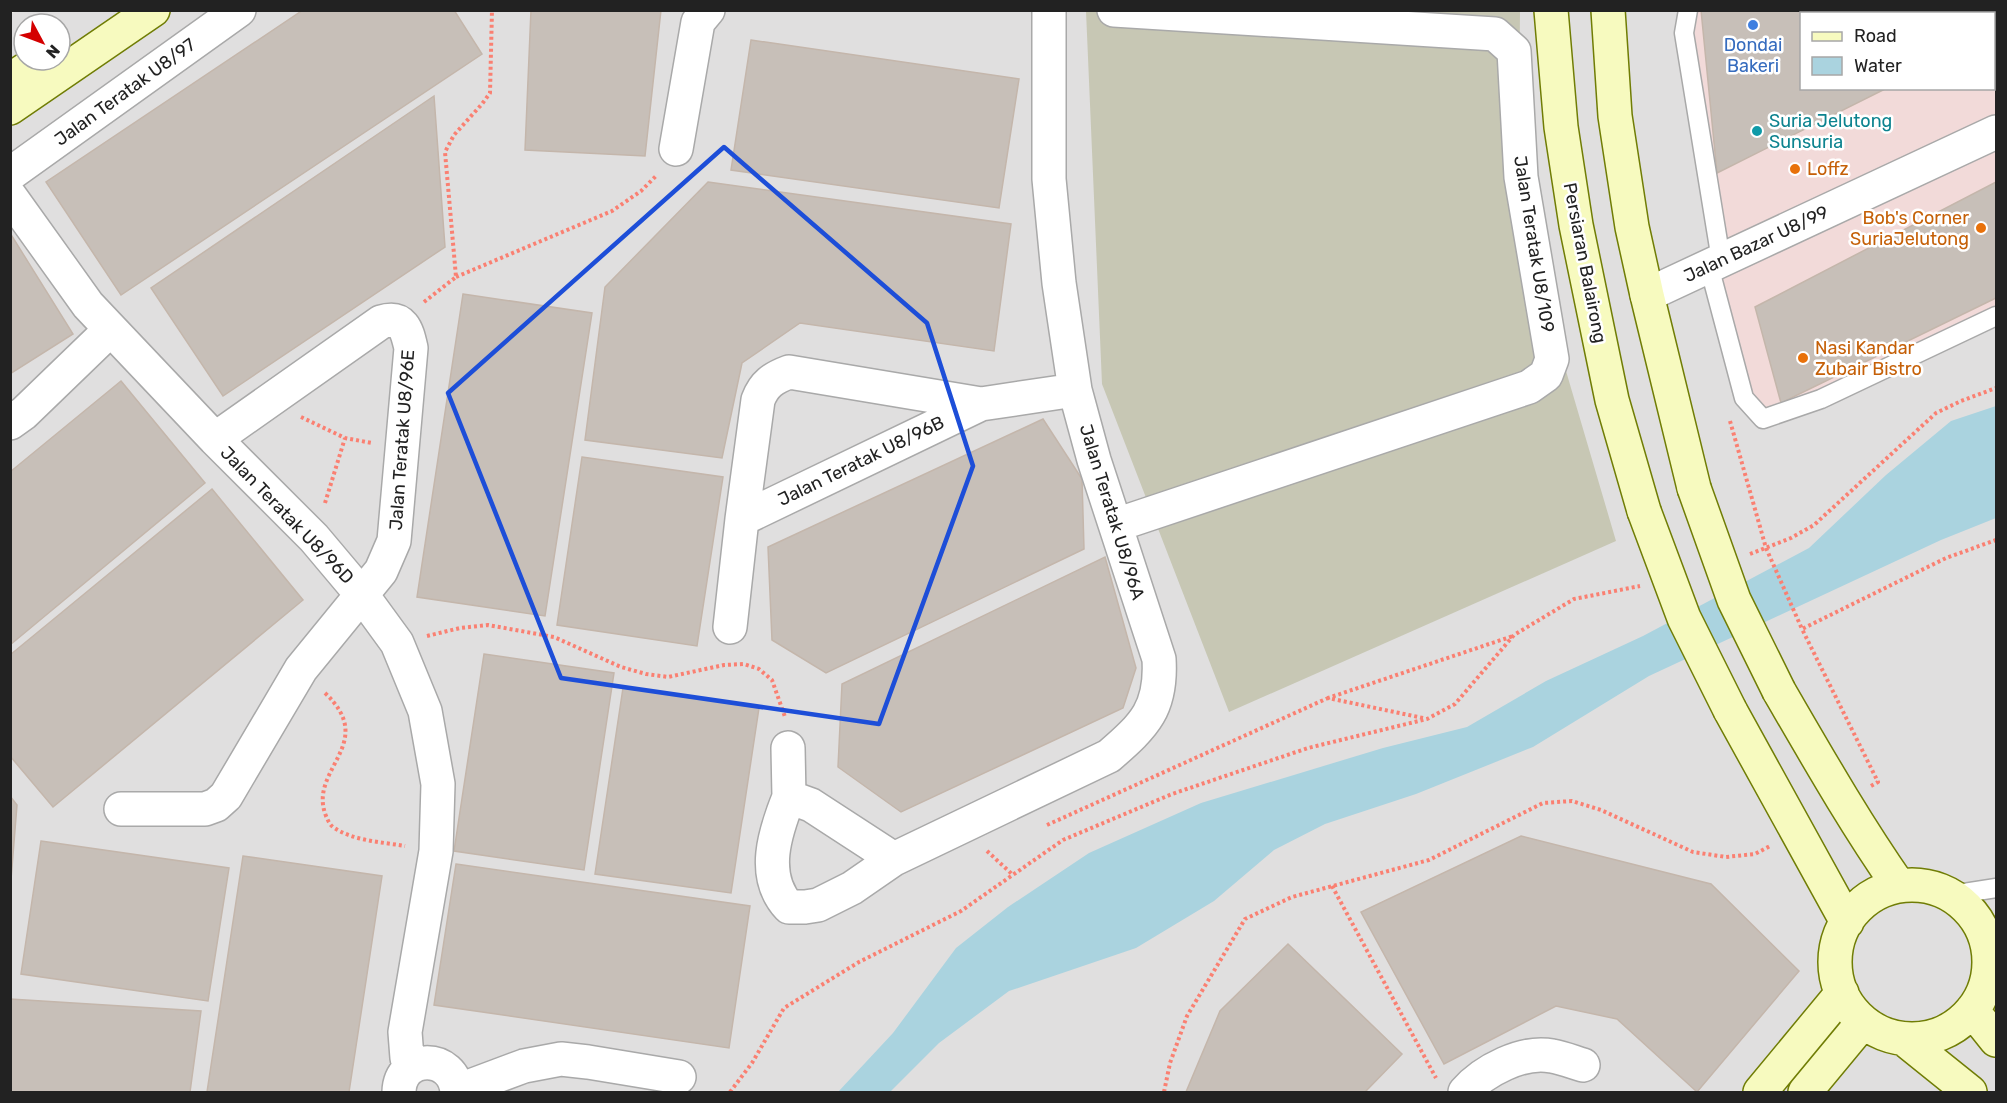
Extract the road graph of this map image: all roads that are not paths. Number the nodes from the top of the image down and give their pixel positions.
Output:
1 (114, 10) edge
2 (153, 10) edge
3 (239, 10) edge
4 (708, 10) edge
5 (1049, 10) edge
6 (1114, 10) edge
7 (1551, 10) edge
8 (1608, 10) edge
9 (1688, 10) edge
10 (72, 39) edge
11 (10, 108) edge
12 (1996, 132) edge
13 (676, 149) road end
14 (10, 174) edge
15 (10, 196) edge
16 (1715, 263) junction
17 (1647, 295) junction
18 (1996, 316) edge
19 (110, 330) junction
20 (1075, 390) junction
21 (981, 404) junction
22 (10, 423) edge
23 (215, 440) junction
24 (742, 519) junction
25 (1116, 525) junction
26 (362, 595) junction
27 (730, 627) dead end
28 (788, 748) road end
29 (789, 797) junction
30 (121, 809) dead end
31 (894, 859) junction
32 (1899, 886) junction
33 (1996, 888) edge
34 (1951, 895) junction
35 (1847, 922) junction
36 (1993, 955) edge
37 (1842, 993) junction
38 (1972, 1010) junction
39 (1863, 1022) junction
40 (1905, 1039) junction
41 (1996, 1040) edge
42 (1584, 1065) dead end
43 (679, 1077) dead end
44 (405, 1080) edge
45 (1451, 1087) edge
46 (457, 1092) edge
47 (1760, 1092) edge
48 (1805, 1092) edge
49 (1970, 1092) edge

1 - 10 street
2 - 11 street
3 - 14 street, Jalan Teratak U8/97
4 - 13 street
5 - 20 street, Jalan Teratak U8/96A
6 - 25 street, Jalan Teratak U8/109
7 - 35 street, Persiaran Balairong, bridge
8 - 17 street
9 - 16 lane
12 - 16 street, Jalan Bazar U8/99
15 - 19 street, Jalan Teratak U8/96D
16 - 17 street, Jalan Bazar U8/99
16 - 18 lane
17 - 32 street, bridge
19 - 22 street
19 - 23 street, Jalan Teratak U8/96D
20 - 21 street, Jalan Teratak U8/96B
20 - 25 street, Jalan Teratak U8/96A
21 - 24 street, Jalan Teratak U8/96B
21 - 24 street, Jalan Teratak U8/96B
23 - 26 street, Jalan Teratak U8/96D
23 - 26 street, Jalan Teratak U8/96E
24 - 27 street, Jalan Teratak U8/96B
25 - 31 street, Jalan Teratak U8/96A
26 - 30 street, Jalan Teratak U8/96E
26 - 44 street, Jalan Teratak U8/96D
28 - 29 street, Jalan Teratak U8/96A
29 - 31 street
29 - 31 street, Jalan Teratak U8/96A
32 - 34 street
32 - 35 street
33 - 34 lane
34 - 36 street
35 - 37 street
36 - 38 street
37 - 39 street
37 - 47 street
38 - 40 street
38 - 41 street
39 - 40 street
39 - 48 street
40 - 49 street
42 - 45 street
43 - 46 street
44 - 46 street

